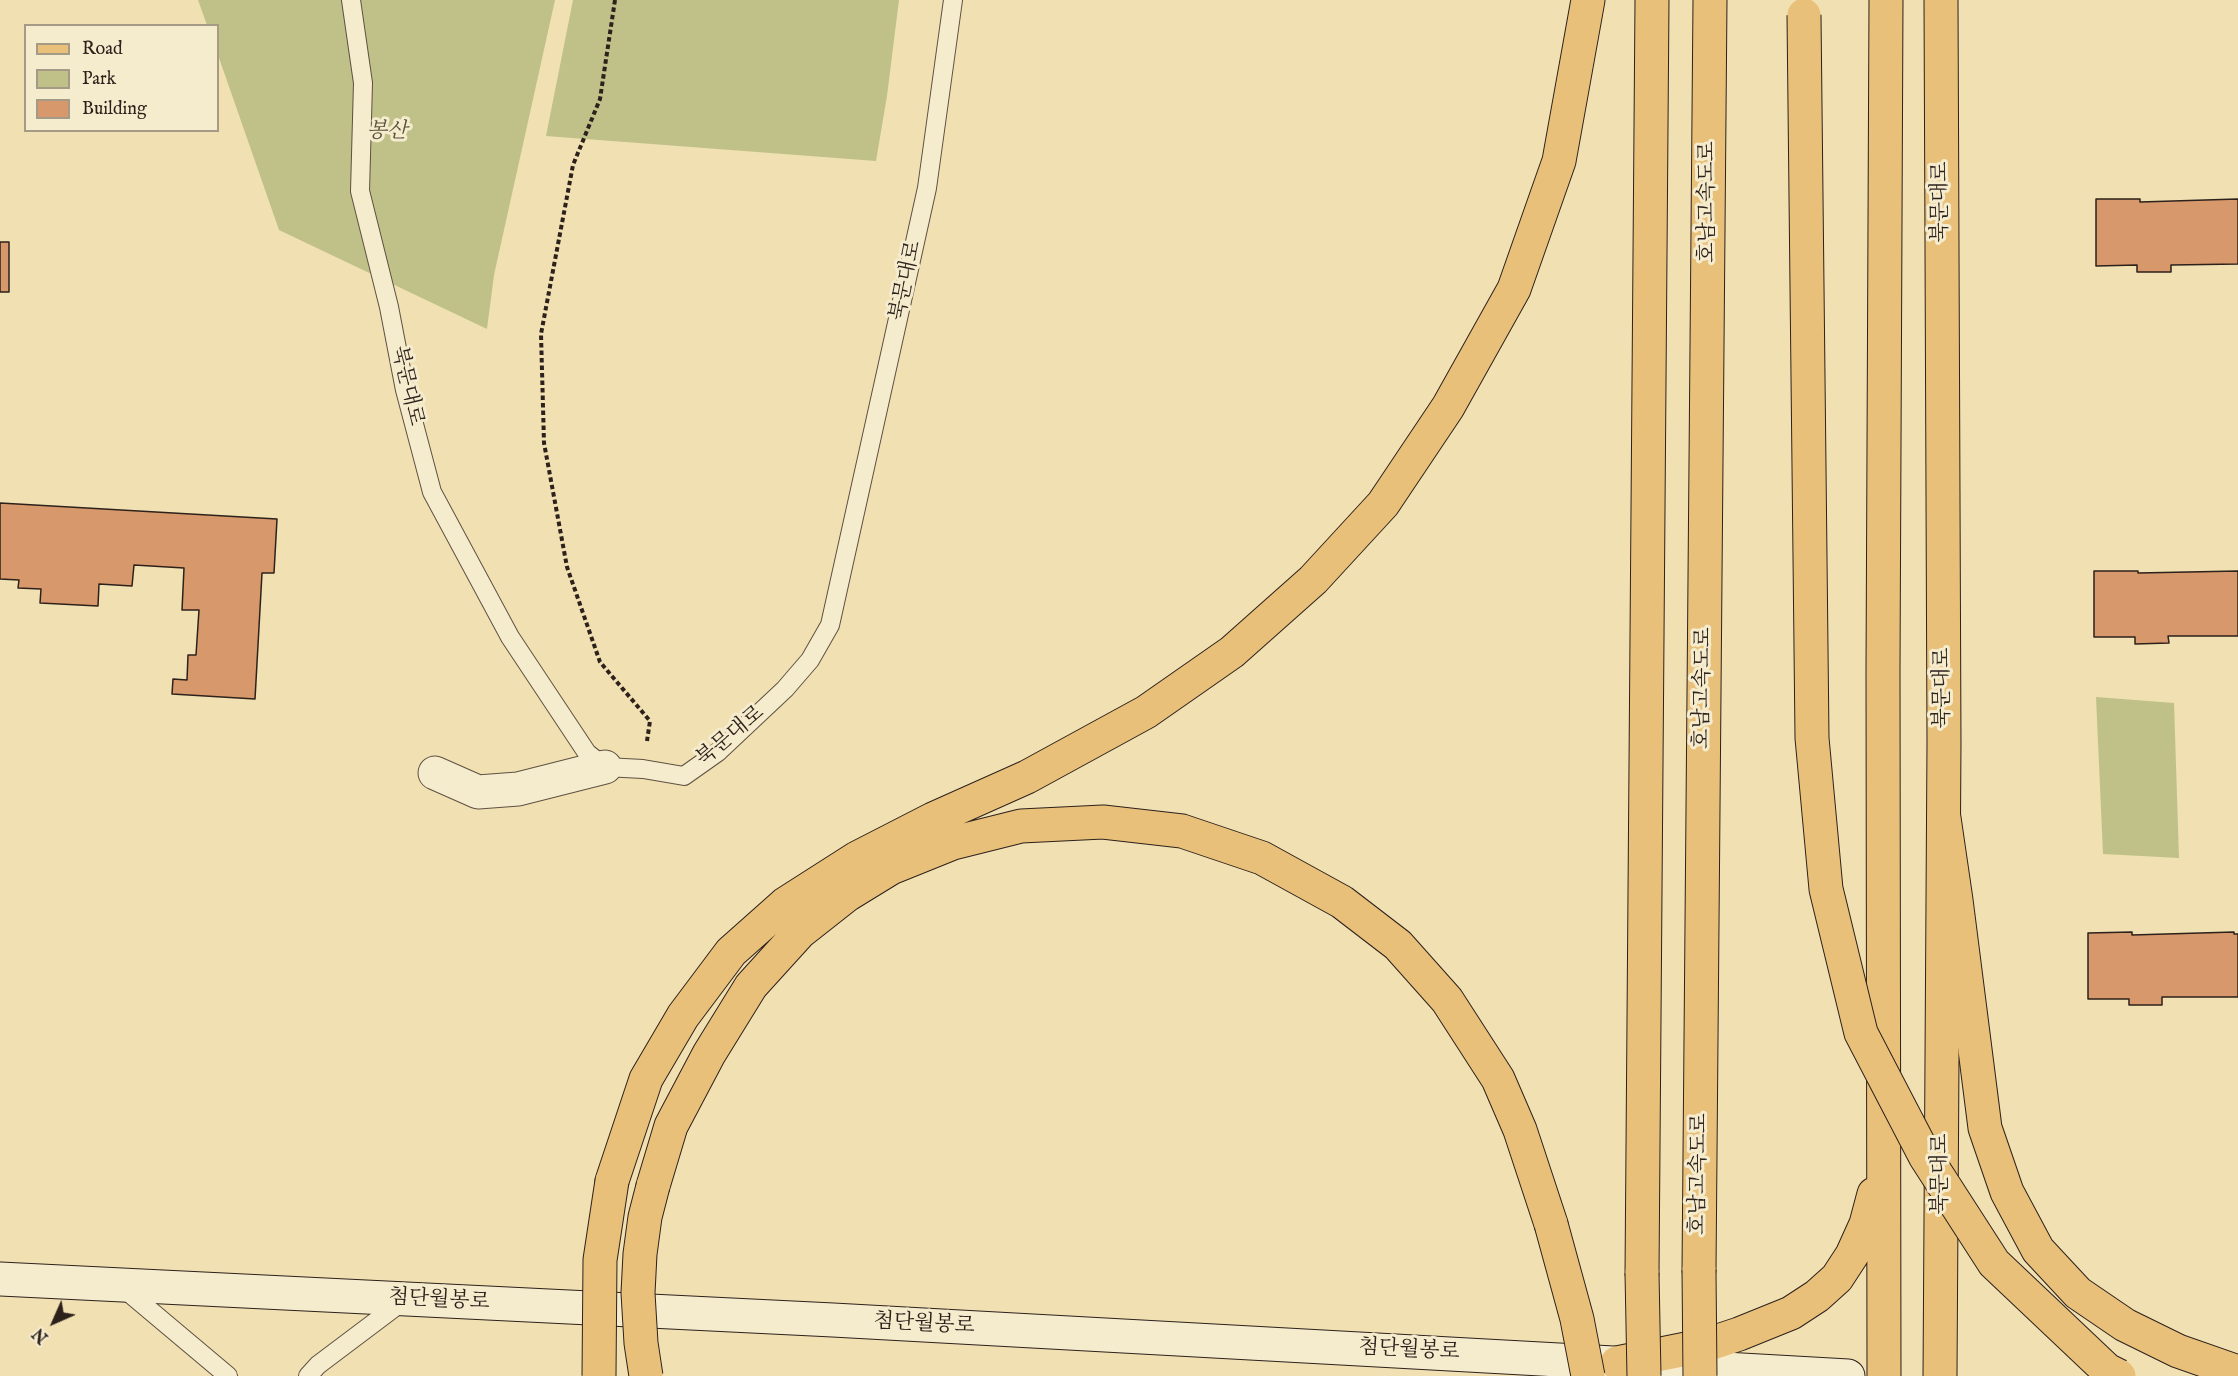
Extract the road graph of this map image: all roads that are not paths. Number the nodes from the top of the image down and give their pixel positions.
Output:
1 (351, 0) edge
2 (953, 0) edge
3 (1588, 0) edge
4 (1652, 0) edge
5 (1710, 0) edge
6 (1886, 0) edge
7 (1941, 0) edge
8 (1804, 8) edge
9 (605, 767) junction
10 (435, 773) dead end
11 (1944, 818) junction
12 (1884, 1130) junction
13 (0, 1279) edge
14 (120, 1285) junction
15 (406, 1299) junction
16 (1616, 1372) edge
17 (2238, 1372) edge
18 (228, 1376) edge
19 (308, 1376) edge
20 (599, 1376) edge
21 (646, 1376) edge
22 (1664, 1376) edge
23 (1700, 1376) edge
24 (1848, 1376) edge
25 (1884, 1376) edge
26 (1940, 1376) edge
27 (2119, 1376) edge

1 - 9 lane, 북문대로
2 - 9 lane, 북문대로
3 - 20 main road, bridge
4 - 16 main road, bridge
5 - 23 main road, 호남고속도로, bridge
6 - 12 main road
7 - 11 main road, 북문대로
8 - 27 main road, bridge
9 - 10 street
11 - 17 main road
11 - 26 main road, 북문대로
12 - 16 main road
12 - 25 main road
13 - 14 street, 첨단월봉로
14 - 15 street, 첨단월봉로
14 - 18 lane
15 - 16 street, 첨단월봉로
15 - 19 lane
16 - 21 main road, bridge
16 - 22 main road
16 - 24 street, 첨단월봉로

